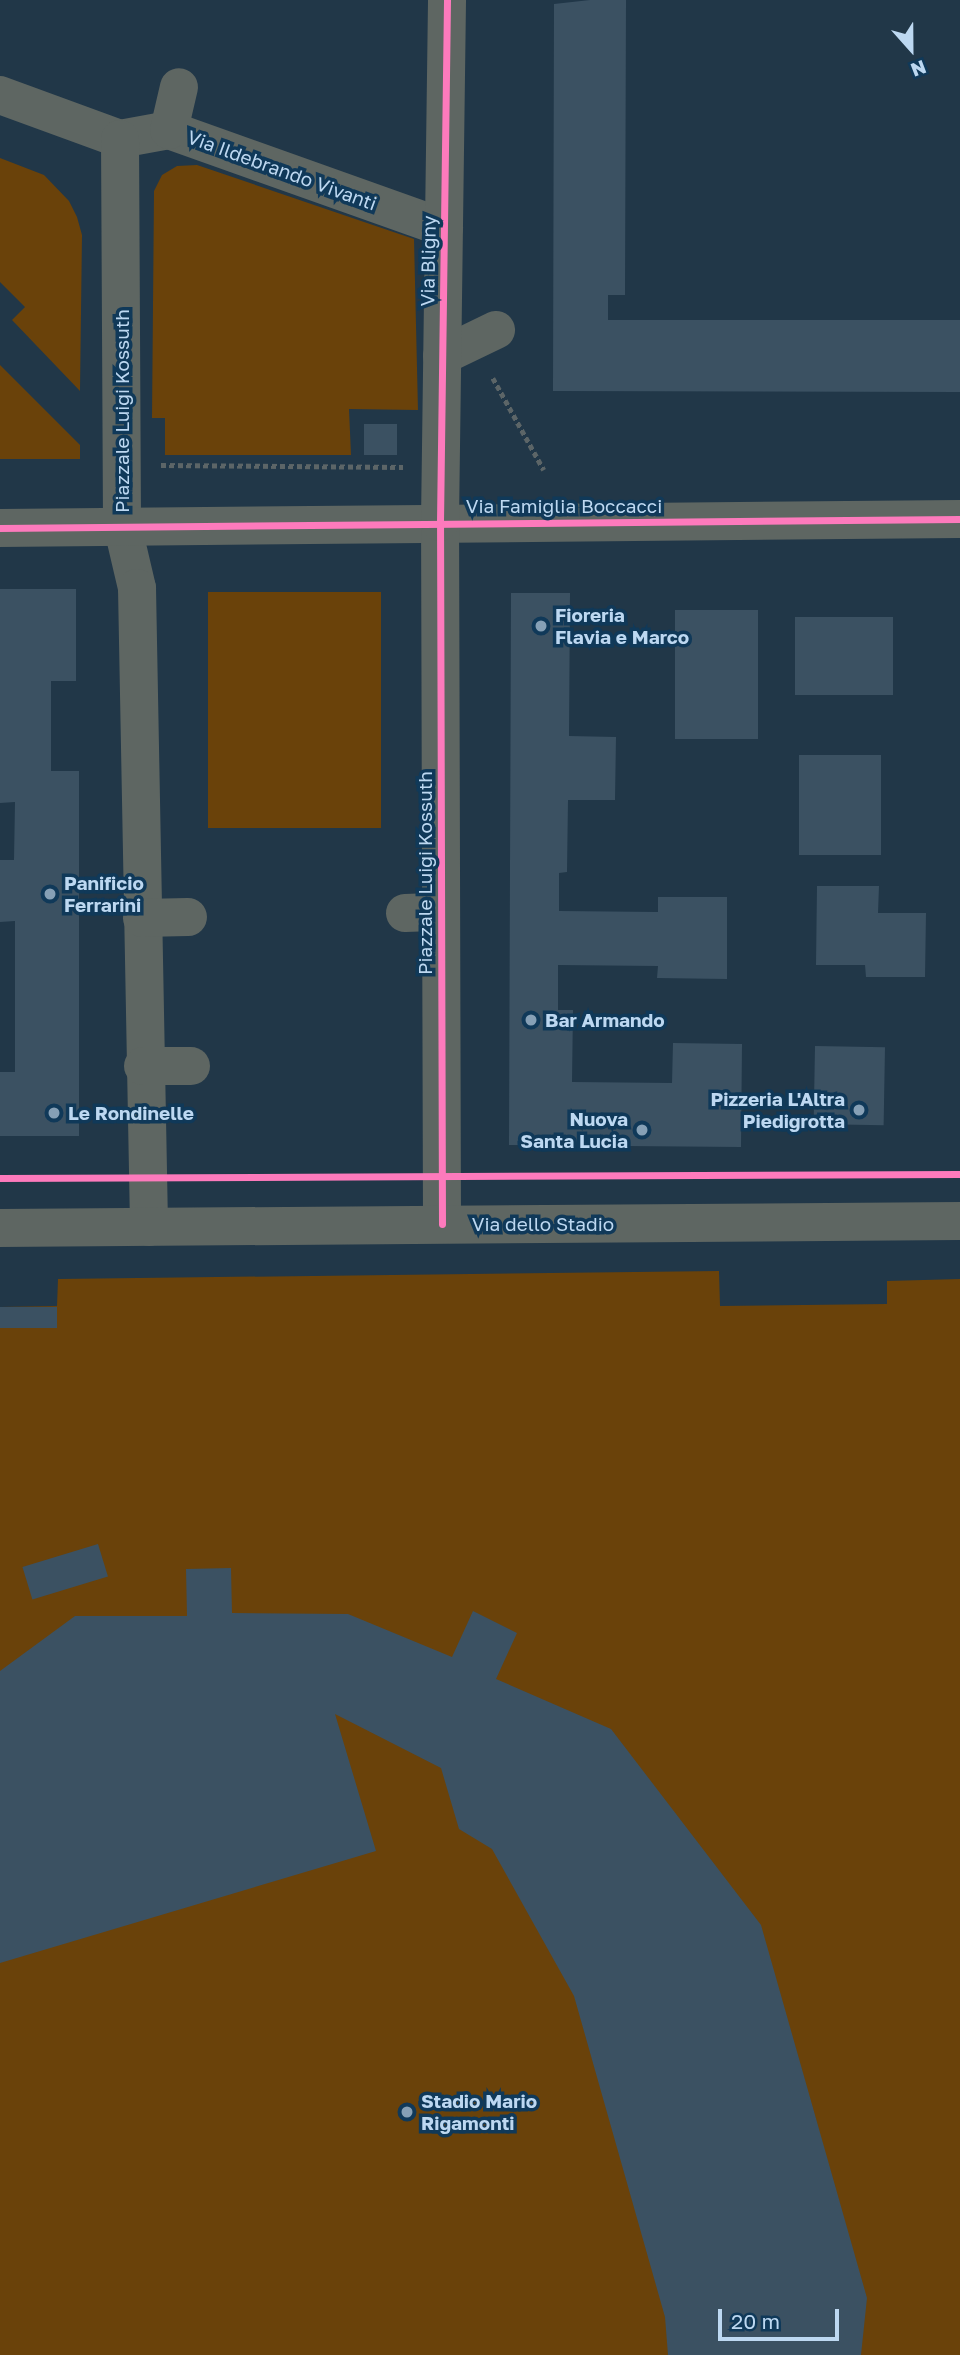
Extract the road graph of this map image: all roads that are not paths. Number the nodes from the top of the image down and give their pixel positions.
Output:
1 (447, 0) edge
2 (446, 42) junction
3 (478, 64) dead end
4 (179, 88) dead end
5 (0, 95) edge
6 (169, 130) junction
7 (120, 139) junction
8 (444, 228) junction
9 (496, 330) dead end
10 (442, 356) junction
11 (960, 519) edge
12 (440, 522) junction
13 (122, 524) junction
14 (0, 528) edge
15 (188, 917) dead end
16 (142, 918) junction
17 (143, 1066) junction
18 (191, 1066) dead end
19 (960, 1221) edge
20 (442, 1224) junction
21 (149, 1227) junction
22 (0, 1228) edge

1 - 2 street, Via Bligny
2 - 3 street
2 - 8 street, Via Bligny
4 - 6 street
5 - 7 street
6 - 7 street, Via Ildebrando Vivanti
6 - 8 street, Via Ildebrando Vivanti
7 - 13 street, Piazzale Luigi Kossuth
8 - 10 street, Via Bligny
9 - 10 street
10 - 12 street, Via Bligny
11 - 12 street, Via Famiglia Boccacci
12 - 13 street, Via Famiglia Boccacci
12 - 20 street, Piazzale Luigi Kossuth
13 - 14 street, Via Famiglia Boccacci
13 - 16 street, Piazzale Luigi Kossuth
15 - 16 street
16 - 17 street, Piazzale Luigi Kossuth
17 - 18 street
17 - 21 street, Piazzale Luigi Kossuth
19 - 20 street, Via dello Stadio
20 - 21 street, Via dello Stadio
21 - 22 street, Via dello Stadio

